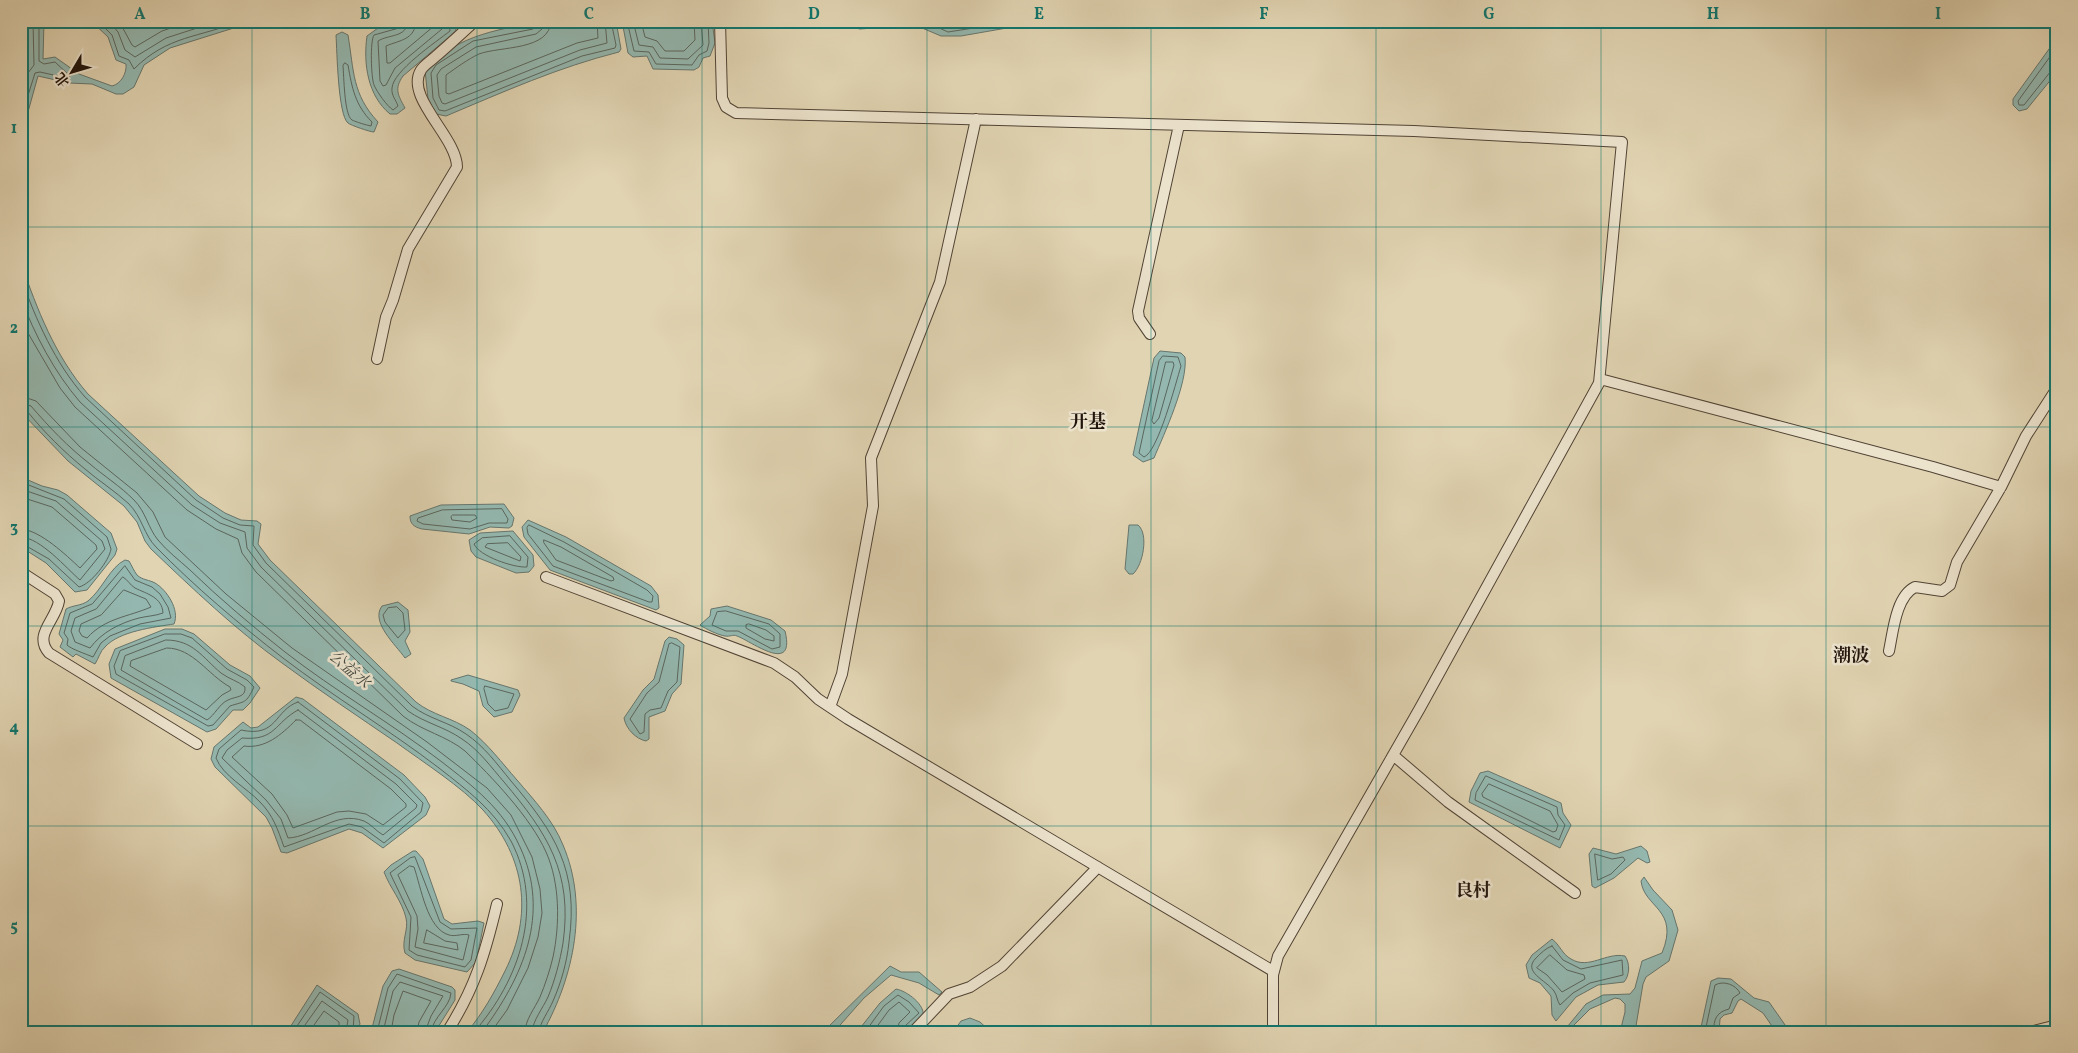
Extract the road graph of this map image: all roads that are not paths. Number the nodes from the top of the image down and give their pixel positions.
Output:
1 (475, 21) edge
2 (720, 21) edge
3 (976, 120) junction
4 (1179, 124) junction
5 (1150, 334) dead end
6 (377, 359) dead end
7 (1600, 379) junction
8 (2057, 388) edge
9 (2001, 487) junction
10 (21, 572) edge
11 (546, 577) dead end
12 (1889, 651) dead end
13 (830, 707) junction
14 (197, 744) dead end
15 (1393, 755) junction
16 (1098, 867) junction
17 (1575, 893) dead end
18 (497, 904) dead end
19 (1273, 971) junction
20 (2057, 1026) edge
21 (447, 1032) edge
22 (912, 1032) edge
23 (1273, 1032) edge
24 (2030, 1032) edge

1 - 6 street
2 - 3 street
3 - 4 street
3 - 13 street
4 - 5 street
4 - 7 street
7 - 9 street
7 - 15 street
8 - 9 street
9 - 12 street
10 - 14 street
11 - 13 street
13 - 16 street
15 - 17 street
15 - 19 street
16 - 19 street
16 - 22 street
18 - 21 street
19 - 23 street
20 - 24 street

